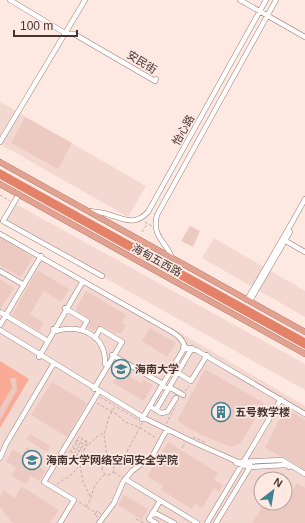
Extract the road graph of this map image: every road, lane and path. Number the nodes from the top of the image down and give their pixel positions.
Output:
1 (10, 0) edge
2 (15, 0) edge
3 (84, 0) edge
4 (240, 0) edge
5 (246, 0) edge
6 (266, 0) edge
7 (276, 0) edge
8 (260, 10) junction
9 (268, 14) junction
10 (65, 31) junction
11 (305, 36) edge
12 (0, 139) edge
13 (0, 142) edge
14 (0, 162) edge
15 (0, 184) edge
16 (18, 194) junction
17 (0, 195) edge
18 (305, 199) edge
19 (14, 203) junction
20 (305, 203) edge
21 (87, 211) junction
22 (141, 219) dead end
23 (147, 223) junction
24 (154, 228) dead end
25 (142, 232) dead end
26 (0, 234) edge
27 (284, 240) junction
28 (305, 252) edge
29 (40, 257) junction
30 (172, 258) junction
31 (0, 272) edge
32 (102, 276) dead end
33 (82, 281) junction
34 (23, 285) junction
35 (248, 301) junction
36 (66, 309) junction
37 (3, 315) edge
38 (0, 324) edge
39 (54, 330) junction
40 (82, 330) junction
41 (0, 332) edge
42 (305, 332) edge
43 (95, 338) junction
44 (47, 341) junction
45 (184, 347) junction
46 (191, 349) junction
47 (113, 354) junction
48 (305, 354) edge
49 (39, 355) junction
50 (206, 356) junction
51 (53, 364) junction
52 (107, 365) junction
53 (171, 369) junction
54 (177, 373) junction
55 (191, 381) junction
56 (163, 383) junction
57 (95, 389) junction
58 (168, 389) junction
59 (183, 395) joint
60 (176, 398) dead end
61 (93, 400) junction
62 (281, 400) junction
63 (178, 404) dead end
64 (115, 406) dead end
65 (149, 406) junction
66 (156, 410) junction
67 (112, 412) junction
68 (305, 413) edge
69 (142, 418) junction
70 (139, 427) junction
71 (167, 430) junction
72 (105, 433) junction
73 (76, 434) dead end
74 (156, 435) dead end
75 (79, 437) junction
76 (73, 438) dead end
77 (83, 439) junction
78 (77, 440) junction
79 (86, 441) junction
80 (72, 442) dead end
81 (80, 442) junction
82 (185, 442) dead end
83 (75, 444) junction
84 (84, 444) junction
85 (70, 446) dead end
86 (78, 446) junction
87 (87, 446) junction
88 (73, 448) junction
89 (82, 448) junction
90 (182, 448) dead end
91 (67, 450) dead end
92 (76, 450) junction
93 (85, 450) junction
94 (70, 452) junction
95 (79, 452) junction
96 (0, 454) edge
97 (74, 454) junction
98 (82, 454) junction
99 (77, 456) junction
100 (0, 458) edge
101 (81, 458) junction
102 (59, 461) dead end
103 (108, 463) junction
104 (245, 463) junction
105 (80, 465) junction
106 (114, 466) junction
107 (250, 467) junction
108 (113, 472) junction
109 (105, 474) junction
110 (305, 475) edge
111 (125, 479) junction
112 (56, 486) dead end
113 (91, 497) junction
114 (160, 500) junction
115 (77, 501) dead end
116 (86, 507) junction
117 (154, 512) junction
118 (96, 513) dead end
119 (136, 519) dead end
120 (60, 523) edge
121 (99, 523) edge
122 (144, 523) edge
123 (156, 523) edge
124 (174, 523) edge
125 (196, 523) edge
126 (207, 523) edge
127 (216, 523) edge

1 - 10 street, 安民街
2 - 10 street, 安民街
3 - 10 street
4 - 8 street
5 - 8 street
6 - 8 street, 怡心路
7 - 9 street, 怡心路
8 - 9 street
8 - 21 street, 怡心路
9 - 11 street
9 - 30 street, 怡心路
10 - 10 street, 安民街
10 - 12 street
10 - 13 street
14 - 21 main road, 海甸五西路
15 - 16 main road, 海甸五西路
16 - 19 street
16 - 48 main road, 海甸五西路
17 - 19 path
18 - 27 street
19 - 32 street
20 - 27 street
21 - 30 main road, 海甸五西路
22 - 23 path
23 - 24 path
23 - 25 path
26 - 29 street
27 - 28 street
27 - 35 street
29 - 33 street
29 - 34 street
30 - 35 main road, 海甸五西路
31 - 34 street
33 - 36 street
33 - 45 street
34 - 37 street
35 - 42 main road, 海甸五西路
36 - 39 street
36 - 40 street
37 - 38 street
37 - 44 street
39 - 40 street
39 - 44 street
40 - 43 street
41 - 49 street
43 - 47 street
43 - 52 street
44 - 49 street
45 - 46 street
45 - 53 street
46 - 50 street
46 - 54 street
47 - 52 street
47 - 56 street
49 - 51 street
50 - 55 street
50 - 62 street
51 - 57 street
51 - 96 street
51 - 100 street
52 - 57 street
53 - 54 street
53 - 56 street
54 - 55 street
54 - 58 street
55 - 59 path
56 - 58 street
56 - 65 street
57 - 61 street
57 - 69 street
58 - 59 street
58 - 66 street
60 - 66 street
61 - 67 path
61 - 120 street
62 - 68 street
62 - 104 street
63 - 71 path
64 - 67 path
65 - 66 street
65 - 69 street
67 - 70 path
67 - 72 path
69 - 70 path
69 - 71 street
70 - 74 path
70 - 106 path
71 - 104 street
71 - 111 street
72 - 87 path
72 - 103 path
73 - 75 path
75 - 77 path
75 - 78 path
76 - 78 path
77 - 79 path
77 - 81 path
78 - 81 path
78 - 83 path
79 - 84 path
79 - 87 path
80 - 83 path
81 - 84 path
81 - 86 path
82 - 90 path
83 - 86 path
83 - 88 path
84 - 87 path
84 - 89 path
85 - 88 path
86 - 89 path
86 - 92 path
87 - 93 path
88 - 92 path
88 - 94 path
89 - 93 path
89 - 95 path
91 - 94 path
92 - 95 path
92 - 97 path
93 - 98 path
94 - 97 path
95 - 98 path
95 - 99 path
97 - 99 path
98 - 101 path
99 - 101 path
99 - 102 path
101 - 105 path
103 - 106 path
103 - 109 path
104 - 107 street
104 - 107 street
104 - 110 street
104 - 126 street
105 - 112 path
105 - 113 path
106 - 108 path
107 - 110 street
107 - 127 street
108 - 109 path
108 - 111 path
109 - 113 path
111 - 114 street
111 - 121 street
113 - 116 path
114 - 117 street
114 - 125 street
115 - 116 path
116 - 118 path
117 - 123 street
117 - 124 street
119 - 122 path

